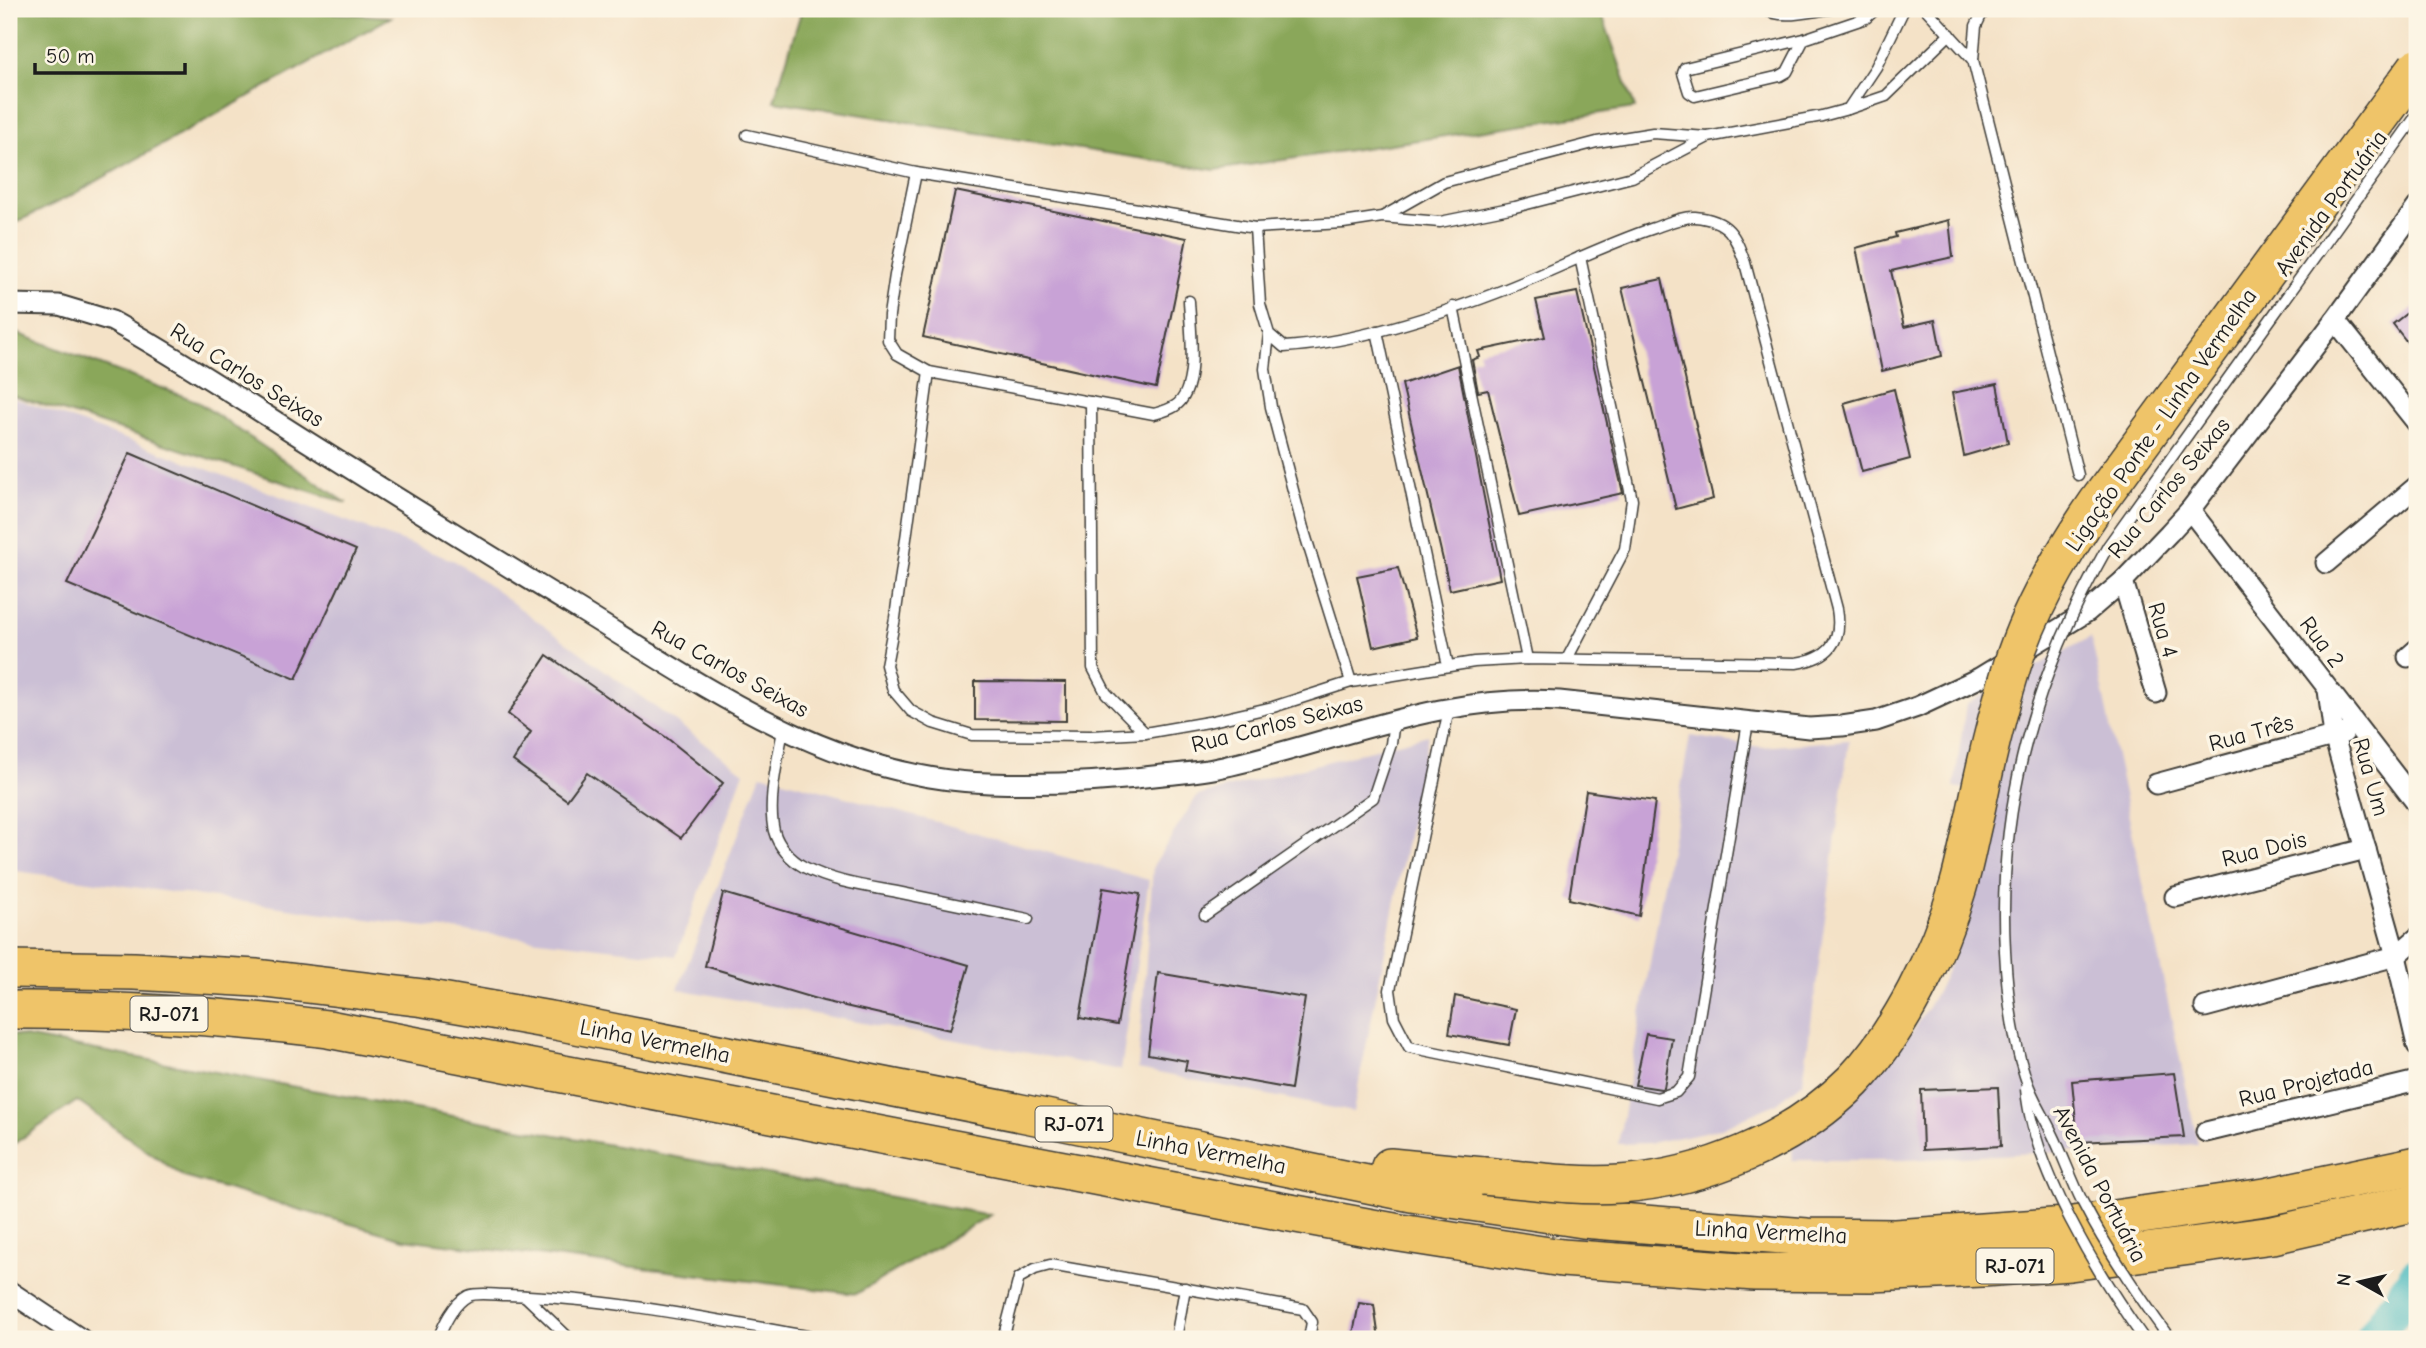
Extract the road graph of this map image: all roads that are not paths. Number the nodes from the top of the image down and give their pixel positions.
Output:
1 (1764, 9) edge
2 (1830, 9) edge
3 (1877, 9) edge
4 (1904, 9) edge
5 (1926, 9) edge
6 (1984, 9) edge
7 (1804, 10) edge
8 (1950, 34) junction
9 (1804, 39) junction
10 (1973, 60) junction
11 (2417, 67) edge
12 (1847, 109) junction
13 (2417, 116) edge
14 (747, 135) dead end
15 (1708, 137) junction
16 (916, 173) junction
17 (2417, 208) edge
18 (1382, 217) junction
19 (1255, 228) junction
20 (1580, 257) junction
21 (1189, 301) dead end
22 (9, 304) edge
23 (1453, 307) junction
24 (2335, 320) junction
25 (1377, 331) junction
26 (1269, 334) junction
27 (929, 372) junction
28 (1091, 402) junction
29 (2417, 423) edge
30 (2078, 475) dead end
31 (2417, 486) edge
32 (2190, 510) junction
33 (2326, 563) dead end
34 (2123, 581) junction
35 (1527, 659) junction
36 (1567, 659) junction
37 (1448, 666) junction
38 (1351, 682) junction
39 (2328, 690) junction
40 (2156, 693) dead end
41 (1449, 709) junction
42 (1394, 719) junction
43 (1748, 722) junction
44 (2359, 729) junction
45 (783, 730) junction
46 (1144, 733) junction
47 (2334, 736) junction
48 (2156, 784) dead end
49 (2417, 804) edge
50 (2365, 849) junction
51 (2175, 897) dead end
52 (1205, 915) dead end
53 (1028, 919) dead end
54 (2417, 938) edge
55 (2396, 956) junction
56 (9, 969) edge
57 (2205, 1007) dead end
58 (9, 1010) edge
59 (2417, 1045) edge
60 (2025, 1078) junction
61 (2417, 1081) edge
62 (2206, 1132) dead end
63 (1176, 1145) junction
64 (2417, 1165) edge
65 (2417, 1202) edge
66 (1185, 1288) junction
67 (9, 1291) edge
68 (524, 1296) junction
69 (81, 1339) edge
70 (438, 1339) edge
71 (570, 1339) edge
72 (824, 1339) edge
73 (1003, 1339) edge
74 (1176, 1339) edge
75 (1309, 1339) edge
76 (2144, 1339) edge
77 (2170, 1339) edge

1 - 7 lane
2 - 7 lane
3 - 9 lane
4 - 12 lane
5 - 8 lane
6 - 10 lane
8 - 10 lane
8 - 12 lane
9 - 9 lane
10 - 30 lane
11 - 63 highway, Ligação Ponte - Linha Vermelha, bridge
12 - 15 lane
13 - 60 lane, Avenida Portuária, bridge
14 - 16 lane
15 - 18 lane
15 - 18 lane
16 - 19 lane
16 - 27 lane
17 - 24 street, Rua Carlos Seixas
18 - 19 lane
19 - 26 lane
20 - 23 lane
20 - 36 lane
20 - 36 lane
21 - 28 lane
22 - 45 street, Rua Carlos Seixas
23 - 25 lane
23 - 35 lane
24 - 29 street
24 - 32 street, Rua Carlos Seixas
25 - 26 lane
25 - 37 lane
26 - 38 lane
27 - 28 lane
27 - 46 lane
28 - 46 lane
31 - 33 street
32 - 34 street, Rua Carlos Seixas
32 - 39 street, Rua 2
34 - 40 street, Rua 4
34 - 43 street, Rua Carlos Seixas
35 - 36 lane
35 - 37 lane
37 - 38 lane
38 - 46 lane
39 - 44 street, Rua 2
39 - 47 street, Rua Um
41 - 42 street, Rua Carlos Seixas
41 - 43 street, Rua Carlos Seixas
41 - 43 lane
42 - 45 street, Rua Carlos Seixas
42 - 52 lane
44 - 47 street, Rua Três
44 - 49 street, Rua 2
45 - 53 lane
47 - 48 street, Rua Três
47 - 50 street, Rua Um
50 - 51 street, Rua Dois
50 - 55 street, Rua Um
54 - 55 street
55 - 57 street
55 - 59 street, Rua Um
56 - 63 highway, Linha Vermelha / RJ-071
58 - 65 highway, Linha Vermelha / RJ-071
60 - 76 lane, Avenida Portuária, bridge
60 - 77 lane, Avenida Portuária, bridge
61 - 62 street, Rua Projetada
63 - 64 highway, Linha Vermelha / RJ-071
66 - 73 lane
66 - 74 lane
66 - 75 lane
67 - 69 street
68 - 70 lane
68 - 71 lane
68 - 72 lane

